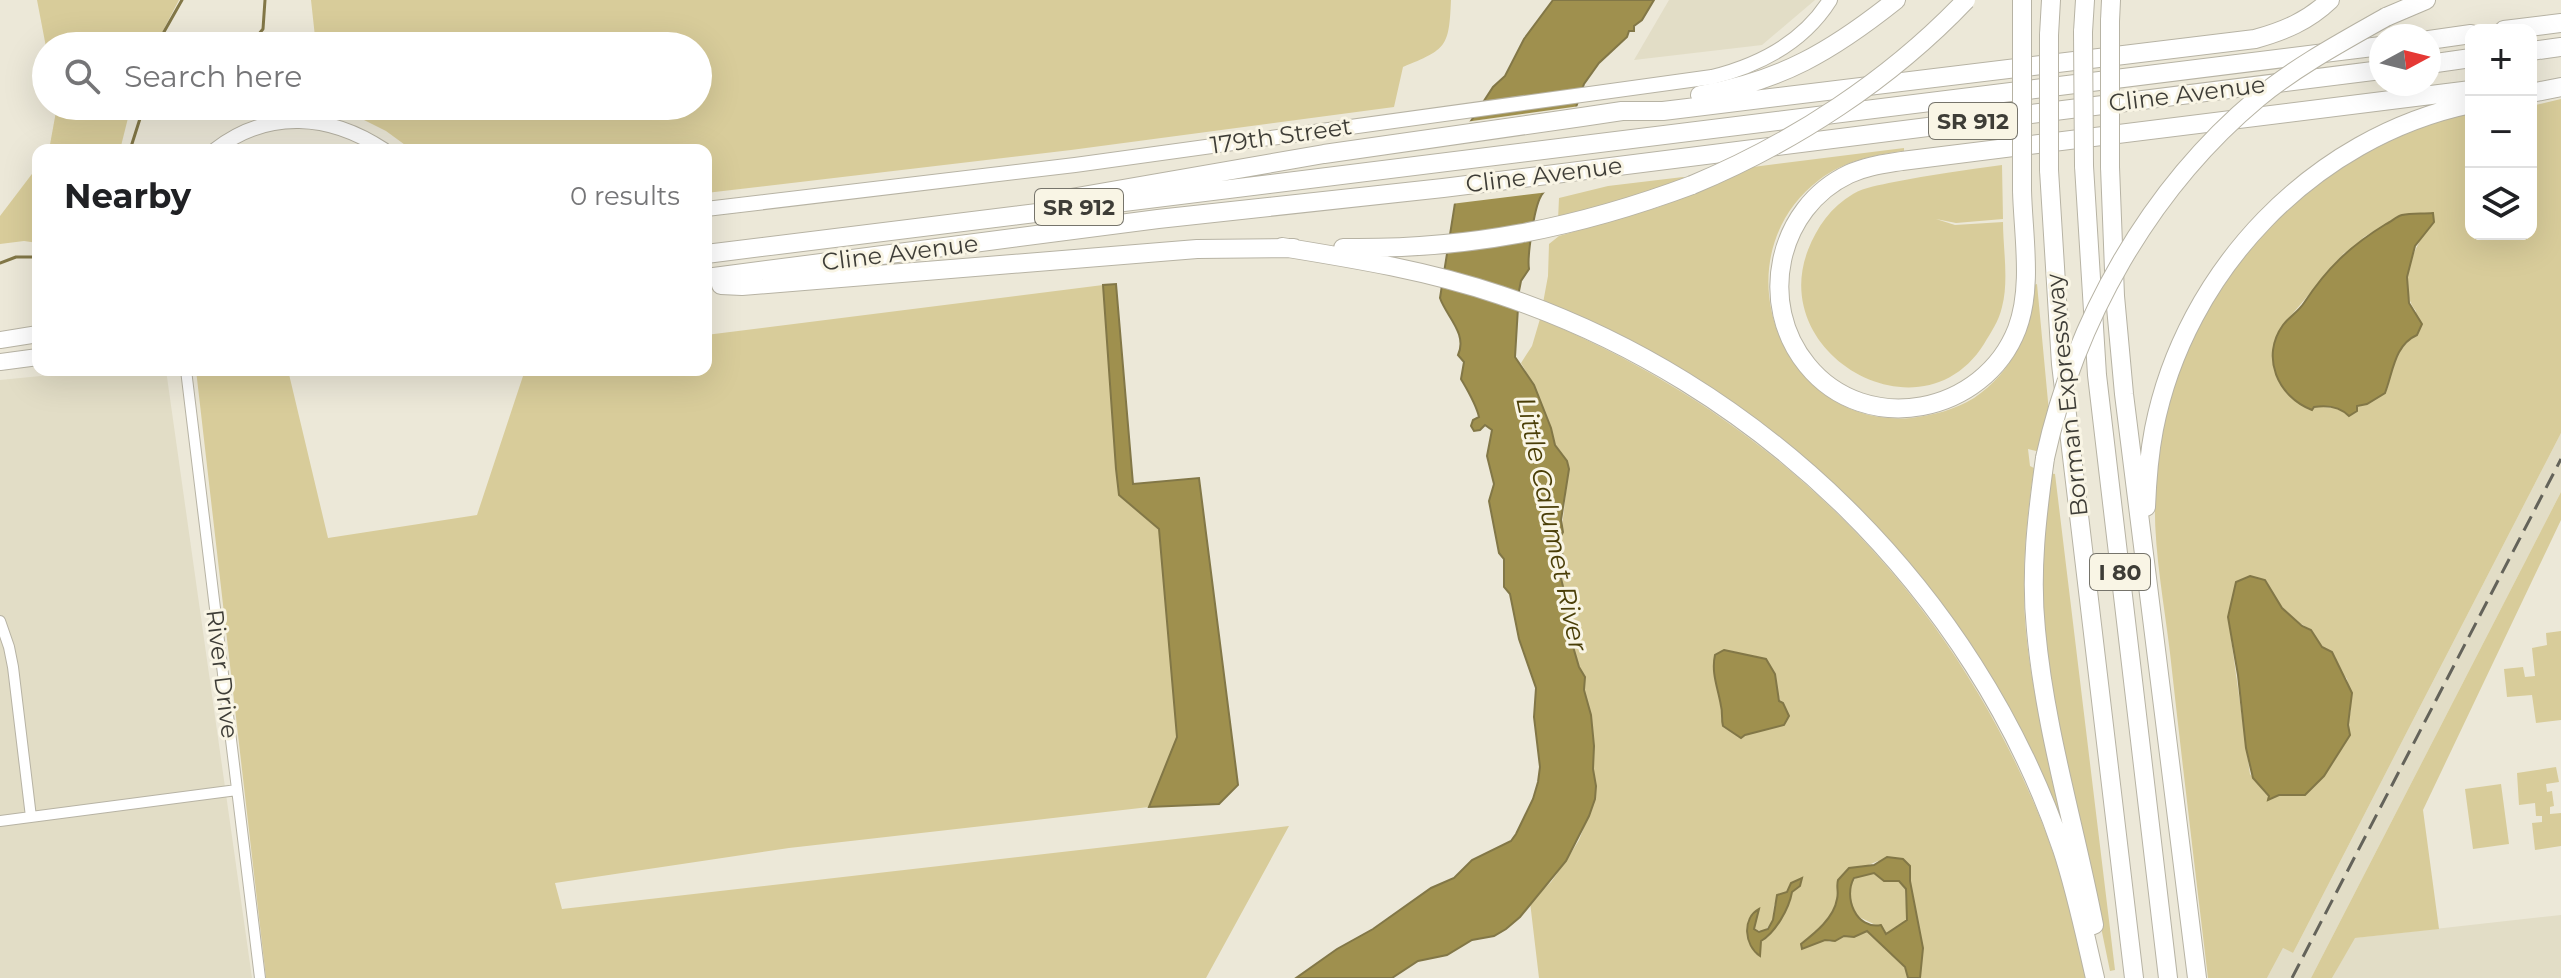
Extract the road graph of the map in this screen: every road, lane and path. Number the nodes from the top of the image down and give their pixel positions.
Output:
1 (1830, 0) edge
2 (1896, 0) edge
3 (1966, 0) edge
4 (2022, 0) edge
5 (2051, 0) edge
6 (2085, 0) edge
7 (2111, 0) edge
8 (2330, 0) edge
9 (2426, 0) edge
10 (2561, 23) edge
11 (2537, 26) edge
12 (2465, 35) edge
13 (2441, 38) edge
14 (2561, 47) edge
15 (2369, 48) edge
16 (2537, 50) edge
17 (2465, 59) edge
18 (2441, 62) edge
19 (2369, 72) edge
20 (2561, 77) edge
21 (2537, 80) edge
22 (2561, 87) edge
23 (2465, 91) edge
24 (2537, 92) edge
25 (2465, 106) edge
26 (1622, 111) junction
27 (292, 120) edge
28 (292, 120) edge
29 (225, 144) edge
30 (373, 144) edge
31 (2022, 146) edge
32 (2022, 146) edge
33 (2022, 146) edge
34 (2022, 146) edge
35 (712, 208) edge
36 (965, 221) junction
37 (1282, 247) junction
38 (712, 253) edge
39 (712, 280) edge
40 (712, 282) edge
41 (32, 335) edge
42 (0, 340) edge
43 (32, 358) edge
44 (0, 362) edge
45 (187, 376) edge
46 (2150, 598) junction
47 (0, 621) edge
48 (237, 790) junction
49 (31, 817) junction
50 (0, 821) edge
51 (260, 978) edge
52 (2095, 978) edge
53 (2103, 978) edge
54 (2134, 978) edge
55 (2168, 978) edge
56 (2197, 978) edge

1 - 35 street, 179th Street
2 - 26 highway
3 - 37 highway, bridge
4 - 31 highway, bridge
5 - 54 highway, Borman Expressway / I 80, bridge
6 - 55 highway, Borman Expressway / I 80, bridge
7 - 46 highway, bridge
8 - 26 highway
9 - 53 highway, bridge
10 - 11 highway
12 - 13 highway
14 - 16 highway
15 - 36 highway, Cline Avenue / SR 912
17 - 18 highway
19 - 39 highway, Cline Avenue / SR 912
20 - 21 highway
22 - 24 highway
23 - 34 highway, bridge
25 - 46 highway
26 - 36 highway
27 - 30 street
28 - 29 street
32 - 33 highway, bridge
36 - 38 highway, Cline Avenue / SR 912
37 - 40 highway
37 - 52 highway
41 - 42 main road
43 - 44 main road
45 - 48 street, River Drive
46 - 56 highway
47 - 49 street
48 - 49 street
48 - 51 street, River Drive
49 - 50 street

